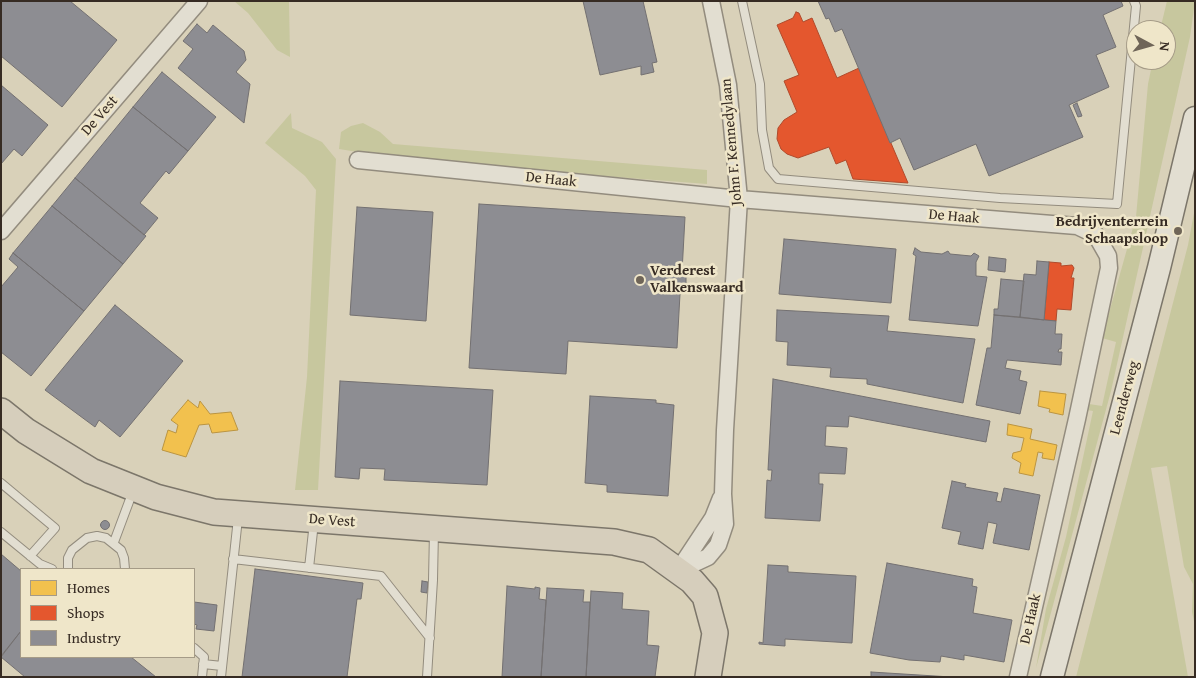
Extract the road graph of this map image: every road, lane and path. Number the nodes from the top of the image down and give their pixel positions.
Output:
1 (199, 1) edge
2 (711, 1) edge
3 (742, 1) edge
4 (1134, 1) edge
5 (1195, 118) edge
6 (358, 160) dead end
7 (740, 199) junction
8 (1, 231) edge
9 (1, 411) edge
10 (1, 483) edge
11 (134, 488) junction
12 (238, 514) junction
13 (314, 519) junction
14 (434, 528) junction
15 (1, 532) edge
16 (114, 542) junction
17 (30, 556) junction
18 (233, 559) junction
19 (50, 568) edge
20 (68, 568) edge
21 (125, 568) edge
22 (309, 568) junction
23 (678, 571) junction
24 (430, 638) junction
25 (195, 649) edge
26 (203, 664) junction
27 (222, 666) junction
28 (708, 676) edge
29 (202, 677) edge
30 (221, 677) edge
31 (427, 677) edge
32 (1018, 677) edge
33 (1052, 677) edge

1 - 8 street, De Vest
2 - 7 street, John F. Kennedylaan
3 - 4 lane
5 - 33 street, Leenderweg
6 - 7 street, De Haak
7 - 23 street, John F. Kennedylaan
7 - 32 street, De Haak
9 - 11 main road, De Vest
10 - 17 lane
11 - 12 main road, De Vest
11 - 16 lane
12 - 13 main road, De Vest
12 - 18 lane
13 - 14 main road, De Vest
13 - 22 lane
14 - 23 main road, De Vest
14 - 24 lane
15 - 17 lane
16 - 20 lane
16 - 21 lane
17 - 19 lane
18 - 22 lane
18 - 27 lane
22 - 24 lane
23 - 28 main road
24 - 31 lane
25 - 26 lane
26 - 27 lane
26 - 29 lane
27 - 30 lane

